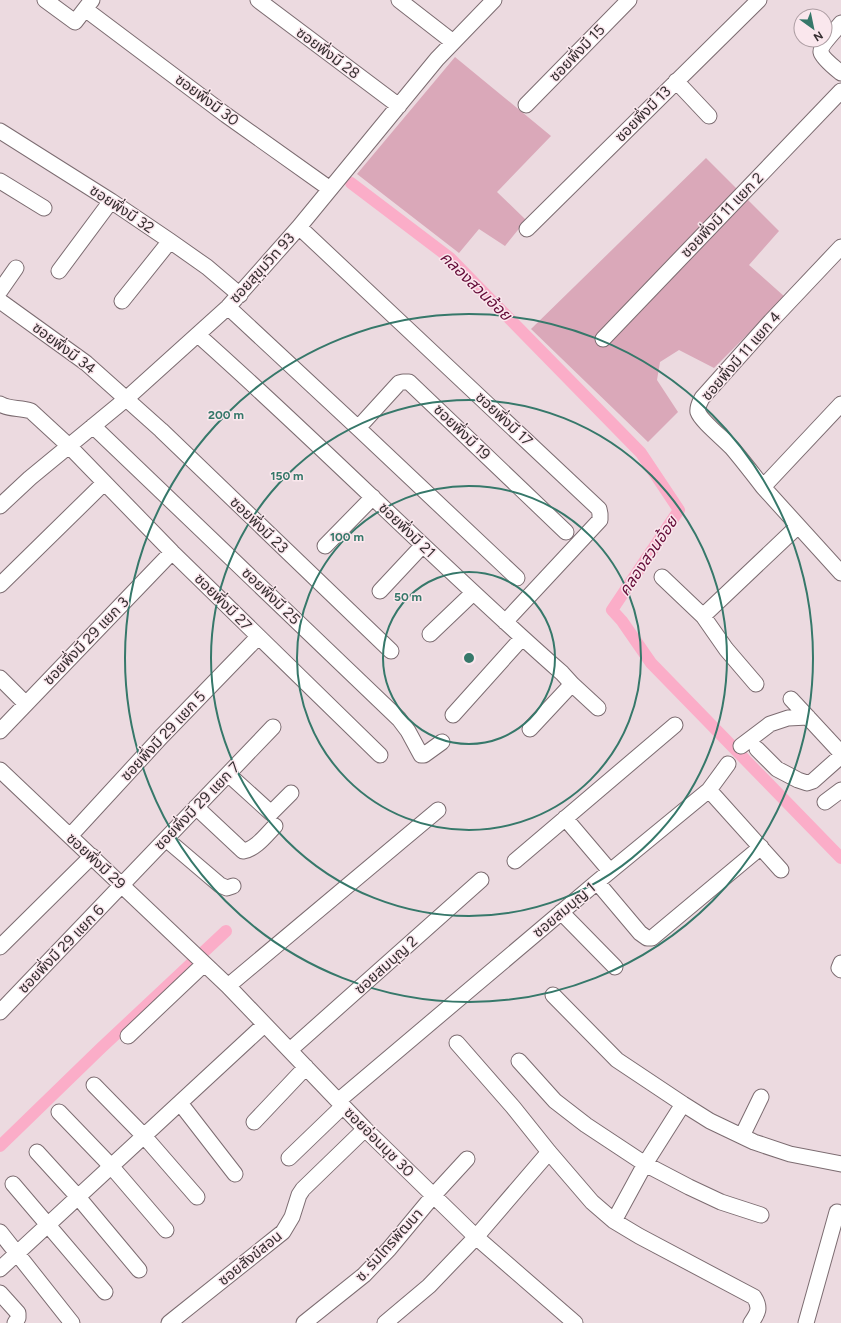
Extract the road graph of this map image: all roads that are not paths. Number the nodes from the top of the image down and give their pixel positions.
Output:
1 (44, 0) edge
2 (258, 0) edge
3 (399, 0) edge
4 (494, 0) edge
5 (629, 0) edge
6 (759, 0) edge
7 (88, 4) edge
8 (841, 23) edge
9 (452, 42) junction
10 (841, 73) edge
11 (676, 81) junction
12 (841, 91) edge
13 (526, 105) dead end
14 (399, 106) junction
15 (709, 116) dead end
16 (2, 135) edge
17 (0, 181) edge
18 (330, 189) junction
19 (111, 201) junction
20 (44, 208) dead end
21 (299, 227) junction
22 (527, 229) dead end
23 (170, 241) junction
24 (841, 247) edge
25 (16, 268) dead end
26 (59, 271) dead end
27 (0, 291) edge
28 (240, 295) junction
29 (0, 301) edge
30 (122, 301) dead end
31 (228, 307) junction
32 (198, 335) junction
33 (603, 339) dead end
34 (126, 399) junction
35 (0, 404) edge
36 (841, 404) edge
37 (93, 426) junction
38 (358, 428) junction
39 (69, 446) junction
40 (104, 483) junction
41 (762, 487) junction
42 (373, 497) junction
43 (0, 506) edge
44 (798, 526) junction
45 (566, 532) dead end
46 (422, 545) junction
47 (324, 546) dead end
48 (172, 552) junction
49 (841, 573) edge
50 (662, 577) dead end
51 (517, 578) dead end
52 (0, 585) edge
53 (380, 591) dead end
54 (473, 593) junction
55 (704, 616) junction
56 (505, 622) junction
57 (430, 634) dead end
58 (258, 636) junction
59 (522, 638) junction
60 (391, 651) dead end
61 (0, 678) edge
62 (572, 684) junction
63 (756, 684) dead end
64 (791, 700) dead end
65 (26, 704) junction
66 (598, 708) dead end
67 (453, 715) dead end
68 (808, 717) junction
69 (675, 726) dead end
70 (273, 728) dead end
71 (530, 729) dead end
72 (0, 731) edge
73 (442, 742) dead end
74 (838, 744) edge
75 (741, 746) dead end
76 (757, 749) dead end
77 (380, 755) dead end
78 (841, 756) edge
79 (728, 764) dead end
80 (0, 770) edge
81 (228, 774) junction
82 (709, 790) junction
83 (841, 790) edge
84 (291, 793) dead end
85 (825, 802) dead end
86 (196, 807) junction
87 (438, 810) dead end
88 (565, 818) junction
89 (275, 826) dead end
90 (70, 836) junction
91 (166, 839) junction
92 (761, 847) junction
93 (92, 856) junction
94 (515, 861) dead end
95 (781, 870) dead end
96 (610, 871) junction
97 (482, 880) dead end
98 (597, 882) junction
99 (121, 885) junction
100 (233, 886) dead end
101 (561, 912) junction
102 (0, 947) edge
103 (199, 959) junction
104 (841, 963) edge
105 (615, 967) dead end
106 (841, 970) edge
107 (228, 986) junction
108 (553, 995) dead end
109 (0, 1012) edge
110 (264, 1024) junction
111 (128, 1036) dead end
112 (456, 1043) dead end
113 (290, 1050) junction
114 (519, 1061) dead end
115 (306, 1067) junction
116 (94, 1085) dead end
117 (761, 1097) dead end
118 (180, 1103) junction
119 (341, 1103) junction
120 (683, 1104) junction
121 (59, 1112) dead end
122 (254, 1122) dead end
123 (365, 1129) junction
124 (144, 1136) junction
125 (742, 1136) junction
126 (37, 1152) dead end
127 (549, 1152) junction
128 (289, 1158) dead end
129 (467, 1159) dead end
130 (645, 1164) junction
131 (841, 1164) edge
132 (111, 1166) junction
133 (235, 1174) dead end
134 (13, 1184) dead end
135 (433, 1196) junction
136 (78, 1197) junction
137 (197, 1197) dead end
138 (837, 1212) dead end
139 (761, 1215) dead end
140 (614, 1221) junction
141 (48, 1225) junction
142 (166, 1230) dead end
143 (0, 1232) edge
144 (476, 1237) junction
145 (17, 1252) junction
146 (0, 1269) edge
147 (139, 1270) dead end
148 (105, 1292) dead end
149 (0, 1293) edge
150 (15, 1323) edge
151 (72, 1323) edge
152 (169, 1323) edge
153 (304, 1323) edge
154 (385, 1323) edge
155 (575, 1323) edge
156 (751, 1323) edge
157 (806, 1323) edge

1 - 7 street
2 - 14 street, ซอยพึ่งมี 28
3 - 9 street
4 - 9 street, ซอยสุขุมวิท 93
5 - 13 street, ซอยพึ่งมี 15
6 - 11 street, ซอยพึ่งมี 13
7 - 18 street, ซอยพึ่งมี 30
8 - 10 street
9 - 14 street, ซอยสุขุมวิท 93
11 - 15 street
11 - 22 street, ซอยพึ่งมี 13
12 - 33 street, ซอยพึ่งมี 11 แยก 2
14 - 18 street, ซอยสุขุมวิท 93
16 - 19 street, ซอยพึ่งมี 32
17 - 20 street
18 - 21 street, ซอยสุขุมวิท 93
19 - 23 street, ซอยพึ่งมี 32
19 - 26 street
21 - 28 street, ซอยสุขุมวิท 93
21 - 56 street, ซอยพึ่งมี 17
23 - 28 street, ซอยพึ่งมี 32
23 - 30 street
24 - 41 street, ซอยพึ่งมี 11 แยก 4
25 - 27 street
28 - 31 street, ซอยสุขุมวิท 93
29 - 34 street, ซอยพึ่งมี 34
31 - 32 street, ซอยสุขุมวิท 93
31 - 38 street
32 - 34 street, ซอยสุขุมวิท 93
32 - 42 street, ซอยพึ่งมี 21
34 - 37 street, ซอยสุขุมวิท 93
34 - 60 street, ซอยพึ่งมี 23
35 - 39 street, ซอยพึ่งมี 27
36 - 41 street
37 - 39 street, ซอยสุขุมวิท 93
37 - 73 street, ซอยพึ่งมี 25
38 - 45 street, ซอยพึ่งมี 19
38 - 51 street
39 - 40 street, ซอยพึ่งมี 27
39 - 43 street, ซอยสุขุมวิท 93
40 - 48 street, ซอยพึ่งมี 27
40 - 52 street
41 - 44 street, ซอยพึ่งมี 11 แยก 4
42 - 46 street, ซอยพึ่งมี 21
42 - 47 street
44 - 49 street, ซอยพึ่งมี 11 แยก 4
44 - 55 street
46 - 53 street
46 - 54 street, ซอยพึ่งมี 21
48 - 58 street, ซอยพึ่งมี 27
48 - 65 street, ซอยพึ่งมี 29 แยก 3
50 - 55 street
54 - 56 street, ซอยพึ่งมี 21
54 - 57 street
55 - 63 street
56 - 59 street, ซอยพึ่งมี 21
58 - 77 street, ซอยพึ่งมี 27
58 - 90 street, ซอยพึ่งมี 29 แยก 5
59 - 62 street, ซอยพึ่งมี 21
59 - 67 street
61 - 65 street
62 - 66 street, ซอยพึ่งมี 21
62 - 71 street
64 - 68 street
65 - 72 street, ซอยพึ่งมี 29 แยก 3
68 - 74 street
68 - 75 street
69 - 88 street
70 - 81 street, ซอยพึ่งมี 29 แยก 7
76 - 78 street
79 - 82 street, ซอยสมบุญ 1
80 - 90 street, ซอยพึ่งมี 29
81 - 84 street
81 - 86 street, ซอยพึ่งมี 29 แยก 7
82 - 92 street
82 - 96 street, ซอยสมบุญ 1
83 - 85 street
86 - 89 street
86 - 91 street, ซอยพึ่งมี 29 แยก 7
87 - 107 street
88 - 94 street
88 - 96 street
90 - 93 street, ซอยพึ่งมี 29
91 - 99 street, ซอยพึ่งมี 29 แยก 7
91 - 100 street
92 - 95 street
92 - 98 street
93 - 99 street, ซอยพึ่งมี 29
93 - 102 street
96 - 98 street, ซอยสมบุญ 1
97 - 113 street, ซอยสมบุญ 2
98 - 101 street, ซอยสมบุญ 1
99 - 103 street, ซอยพึ่งมี 29
99 - 109 street, ซอยพึ่งมี 29 แยก 6
101 - 105 street
101 - 119 street, ซอยสมบุญ 1
103 - 107 street, ซอยอ่อนนุช 30
103 - 111 street
104 - 106 street
107 - 110 street, ซอยอ่อนนุช 30
108 - 120 street
110 - 113 street, ซอยอ่อนนุช 30
110 - 118 street
112 - 127 street
113 - 115 street, ซอยอ่อนนุช 30
114 - 130 street
115 - 119 street, ซอยอ่อนนุช 30
115 - 122 street
116 - 124 street
117 - 125 street
118 - 124 street
118 - 133 street
119 - 123 street, ซอยอ่อนนุช 30
119 - 128 street, ซอยสมบุญ 1
120 - 125 street
120 - 130 street
121 - 132 street
123 - 135 street, ซอยอ่อนนุช 30
123 - 152 street, ซอยสังข์สอน
124 - 132 street
124 - 137 street
125 - 131 street
126 - 136 street
127 - 140 street
127 - 144 street
129 - 135 street, ซ. ร่มไทรพัฒนา
130 - 139 street
130 - 140 street
132 - 136 street
132 - 142 street
134 - 141 street
135 - 144 street, ซอยอ่อนนุช 30
135 - 153 street, ซ. ร่มไทรพัฒนา
136 - 141 street
136 - 147 street
138 - 157 street
140 - 156 street
141 - 145 street
141 - 148 street
143 - 145 street
144 - 154 street
144 - 155 street, ซอยอ่อนนุช 30
145 - 146 street
145 - 151 street
149 - 150 street

